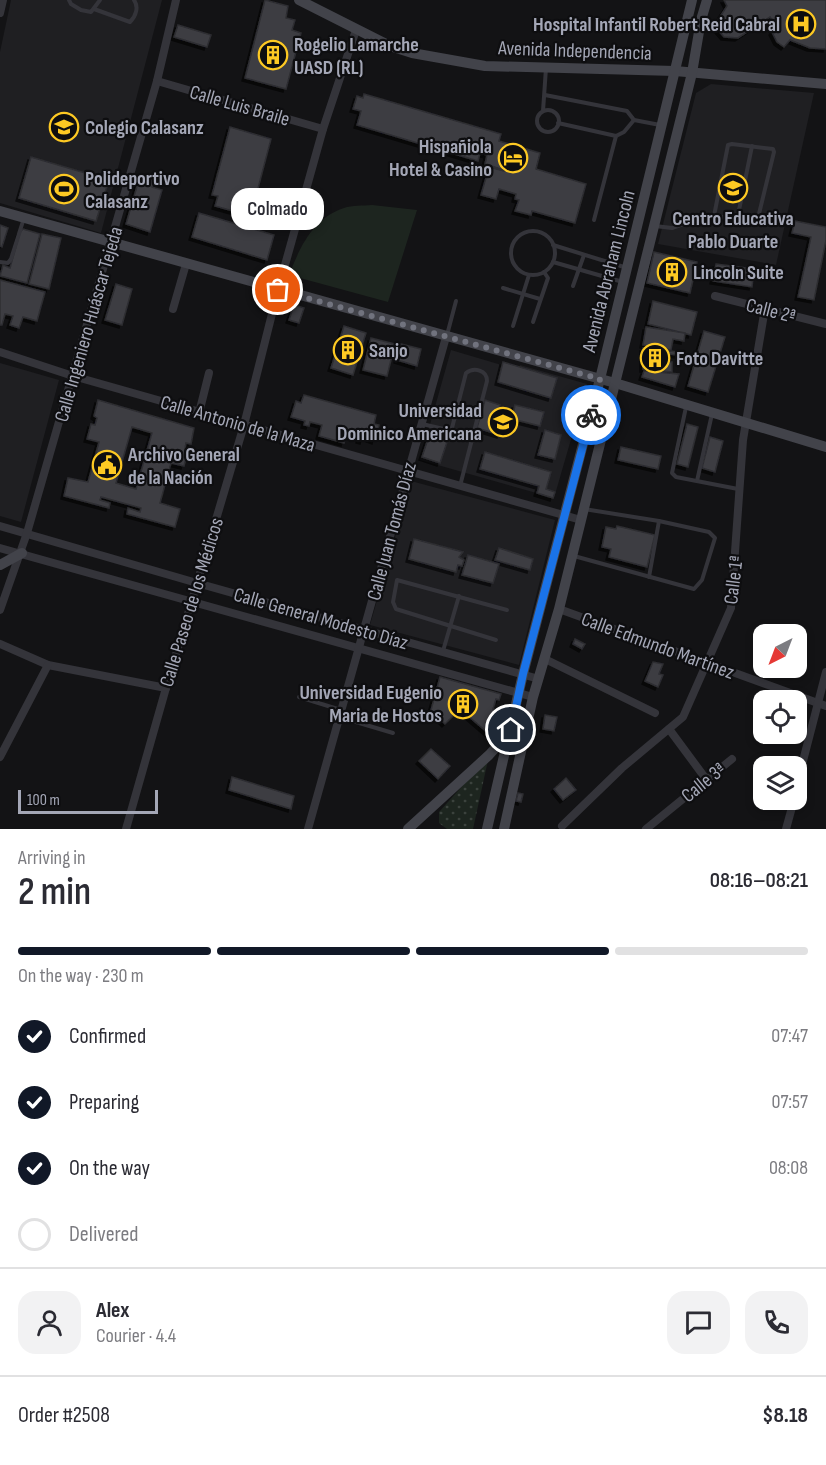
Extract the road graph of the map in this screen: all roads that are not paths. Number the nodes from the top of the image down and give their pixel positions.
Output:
1 (3, 0) edge
2 (69, 0) edge
3 (100, 0) edge
4 (134, 0) edge
5 (177, 0) edge
6 (299, 0) edge
7 (692, 0) edge
8 (707, 0) edge
9 (94, 9) junction
10 (0, 13) edge
11 (356, 30) junction
12 (546, 68) junction
13 (675, 71) junction
14 (692, 73) junction
15 (157, 81) junction
16 (826, 84) edge
17 (545, 95) junction
18 (543, 111) junction
19 (634, 120) junction
20 (558, 123) junction
21 (661, 126) junction
22 (323, 129) junction
23 (616, 136) junction
24 (752, 146) junction
25 (0, 211) edge
26 (714, 216) junction
27 (24, 218) junction
28 (594, 220) dead end
29 (737, 220) junction
30 (654, 226) junction
31 (111, 243) junction
32 (553, 245) junction
33 (584, 255) junction
34 (0, 262) edge
35 (553, 262) junction
36 (186, 264) junction
37 (579, 268) junction
38 (628, 268) junction
39 (544, 272) junction
40 (529, 275) junction
41 (624, 282) junction
42 (573, 286) dead end
43 (503, 288) dead end
44 (278, 290) junction
45 (523, 294) junction
46 (716, 296) dead end
47 (540, 299) junction
48 (456, 300) dead end
49 (765, 308) junction
50 (173, 309) dead end
51 (533, 322) dead end
52 (826, 324) edge
53 (513, 326) dead end
54 (446, 337) junction
55 (0, 352) edge
56 (209, 373) dead end
57 (73, 376) junction
58 (600, 379) junction
59 (615, 383) junction
60 (686, 405) junction
61 (199, 412) junction
62 (712, 413) junction
63 (745, 423) junction
64 (421, 424) junction
65 (244, 425) junction
66 (826, 447) edge
67 (407, 472) junction
68 (697, 481) junction
69 (460, 487) junction
70 (739, 489) junction
71 (582, 514) junction
72 (565, 515) junction
73 (659, 521) junction
74 (0, 526) edge
75 (27, 533) junction
76 (0, 548) edge
77 (22, 553) junction
78 (572, 555) junction
79 (0, 565) edge
80 (649, 577) junction
81 (197, 584) junction
82 (459, 596) junction
83 (192, 602) junction
84 (559, 609) junction
85 (0, 610) edge
86 (507, 610) dead end
87 (450, 626) junction
88 (364, 630) junction
89 (496, 640) dead end
90 (0, 644) edge
91 (359, 648) junction
92 (443, 652) junction
93 (545, 659) junction
94 (706, 664) junction
95 (48, 665) junction
96 (826, 672) edge
97 (523, 674) junction
98 (539, 679) junction
99 (166, 688) junction
100 (518, 692) junction
101 (299, 697) dead end
102 (533, 697) junction
103 (822, 705) edge
104 (340, 713) junction
105 (655, 713) dead end
106 (669, 729) junction
107 (511, 730) junction
108 (393, 733) dead end
109 (806, 756) edge
110 (0, 757) edge
111 (732, 759) dead end
112 (706, 779) junction
113 (791, 810) edge
114 (562, 826) dead end
115 (648, 828) edge
116 (126, 829) edge
117 (308, 829) edge
118 (408, 829) edge
119 (487, 829) edge
120 (504, 829) edge
121 (786, 829) edge

1 - 10 street
2 - 9 lane
3 - 9 lane
4 - 9 lane
5 - 15 street, Calle Ingeniero Huáscar Tejeda
6 - 11 main road, Avenida Independencia
7 - 13 main road
8 - 14 main road, Avenida Abraham Lincoln
11 - 12 main road, Avenida Independencia
11 - 22 street, Calle Paseo de los Médicos
12 - 13 main road, Avenida Independencia
12 - 17 lane
13 - 14 main road, Avenida Independencia
13 - 21 lane
14 - 16 main road, Avenida Independencia
14 - 30 main road, Avenida Abraham Lincoln
15 - 22 street, Calle Luis Braile
15 - 31 street, Calle Ingeniero Huáscar Tejeda
17 - 18 lane
17 - 19 lane
18 - 20 lane
18 - 20 lane
19 - 21 lane
19 - 23 lane
20 - 23 lane
21 - 38 main road, Avenida Abraham Lincoln
21 - 107 lane
22 - 44 street, Calle Paseo de los Médicos
23 - 28 lane
24 - 26 lane
24 - 29 lane
24 - 29 lane
25 - 27 main road
26 - 29 lane
26 - 30 lane
27 - 31 main road
27 - 34 lane
30 - 59 main road, Avenida Abraham Lincoln
31 - 36 main road
31 - 57 street, Calle Ingeniero Huáscar Tejeda
32 - 33 lane
32 - 35 lane
32 - 40 lane
33 - 37 lane
33 - 38 lane
35 - 37 lane
35 - 39 lane
36 - 44 main road
36 - 50 street
37 - 41 lane
37 - 42 lane
38 - 41 main road, Avenida Abraham Lincoln
39 - 40 lane
39 - 47 lane
40 - 45 lane
41 - 58 main road, Avenida Abraham Lincoln
43 - 45 lane
44 - 54 main road
44 - 65 street, Calle Paseo de los Médicos
45 - 47 lane
45 - 53 lane
46 - 49 street, Calle 2ª
47 - 51 lane
48 - 54 lane
49 - 52 street, Calle 2ª
49 - 63 street, Calle 1ª
54 - 58 main road
54 - 64 street, Calle Juan Tomás Díaz
55 - 57 street, Calle Antonio de la Maza
56 - 61 street
57 - 61 street, Calle Antonio de la Maza
57 - 75 street, Calle Ingeniero Huáscar Tejeda
58 - 59 main road
58 - 72 main road, Avenida Abraham Lincoln
59 - 60 main road
59 - 71 main road, Avenida Abraham Lincoln
60 - 62 main road
60 - 68 lane
61 - 65 street, Calle Antonio de la Maza
62 - 63 main road
62 - 68 lane
63 - 66 main road
63 - 70 street, Calle 1ª
64 - 67 street, Calle Juan Tomás Díaz
64 - 69 lane
65 - 67 street, Calle Antonio de la Maza
65 - 81 street, Calle Paseo de los Médicos
67 - 69 street, Calle Antonio de la Maza
67 - 88 street, Calle Juan Tomás Díaz
68 - 70 lane
69 - 72 street, Calle Antonio de la Maza
70 - 94 street, Calle 1ª
71 - 72 street, Calle Antonio de la Maza
71 - 73 lane
71 - 78 main road, Avenida Abraham Lincoln
72 - 97 main road, Avenida Abraham Lincoln
73 - 80 lane
73 - 80 lane
74 - 75 street, Calle General Modesto Díaz
75 - 77 street, Calle Ingeniero Huáscar Tejeda
75 - 81 street, Calle General Modesto Díaz
76 - 77 street, Calle General Modesto Díaz
77 - 79 main road
77 - 83 street, Calle General Modesto Díaz
77 - 85 street, Calle Ingeniero Huáscar Tejeda
78 - 80 lane
78 - 84 main road, Avenida Abraham Lincoln
81 - 83 street, Calle Paseo de los Médicos
81 - 88 street, Calle General Modesto Díaz
82 - 86 lane
82 - 87 lane
82 - 87 lane
83 - 91 street, Calle General Modesto Díaz
83 - 99 street, Calle Paseo de los Médicos
84 - 93 main road, Avenida Abraham Lincoln
84 - 94 street, Calle Edmundo Martínez
87 - 89 lane
87 - 92 lane
88 - 91 street, Calle Juan Tomás Díaz
88 - 92 street, Calle General Modesto Díaz
90 - 95 street
91 - 100 street, Calle General Modesto Díaz
91 - 104 street, Calle Juan Tomás Díaz
92 - 97 street, Calle General Modesto Díaz
93 - 98 main road, Avenida Abraham Lincoln
93 - 105 street
94 - 103 street, Calle Edmundo Martínez
94 - 106 street, Calle 1ª
95 - 99 street
95 - 110 street
96 - 103 street
97 - 98 street, Calle General Modesto Díaz
97 - 100 main road, Avenida Abraham Lincoln
98 - 102 main road, Avenida Abraham Lincoln
99 - 116 street, Calle Paseo de los Médicos
100 - 102 street, Calle General Modesto Díaz
100 - 107 main road, Avenida Abraham Lincoln
101 - 104 lane
102 - 120 main road, Avenida Abraham Lincoln
103 - 109 street
104 - 108 lane
104 - 117 street, Calle Juan Tomás Díaz
106 - 112 street
106 - 114 street, Calle 1ª
107 - 118 main road
107 - 119 main road, Avenida Abraham Lincoln
111 - 112 street, Calle 3ª
112 - 115 street, Calle 3ª
113 - 121 street

